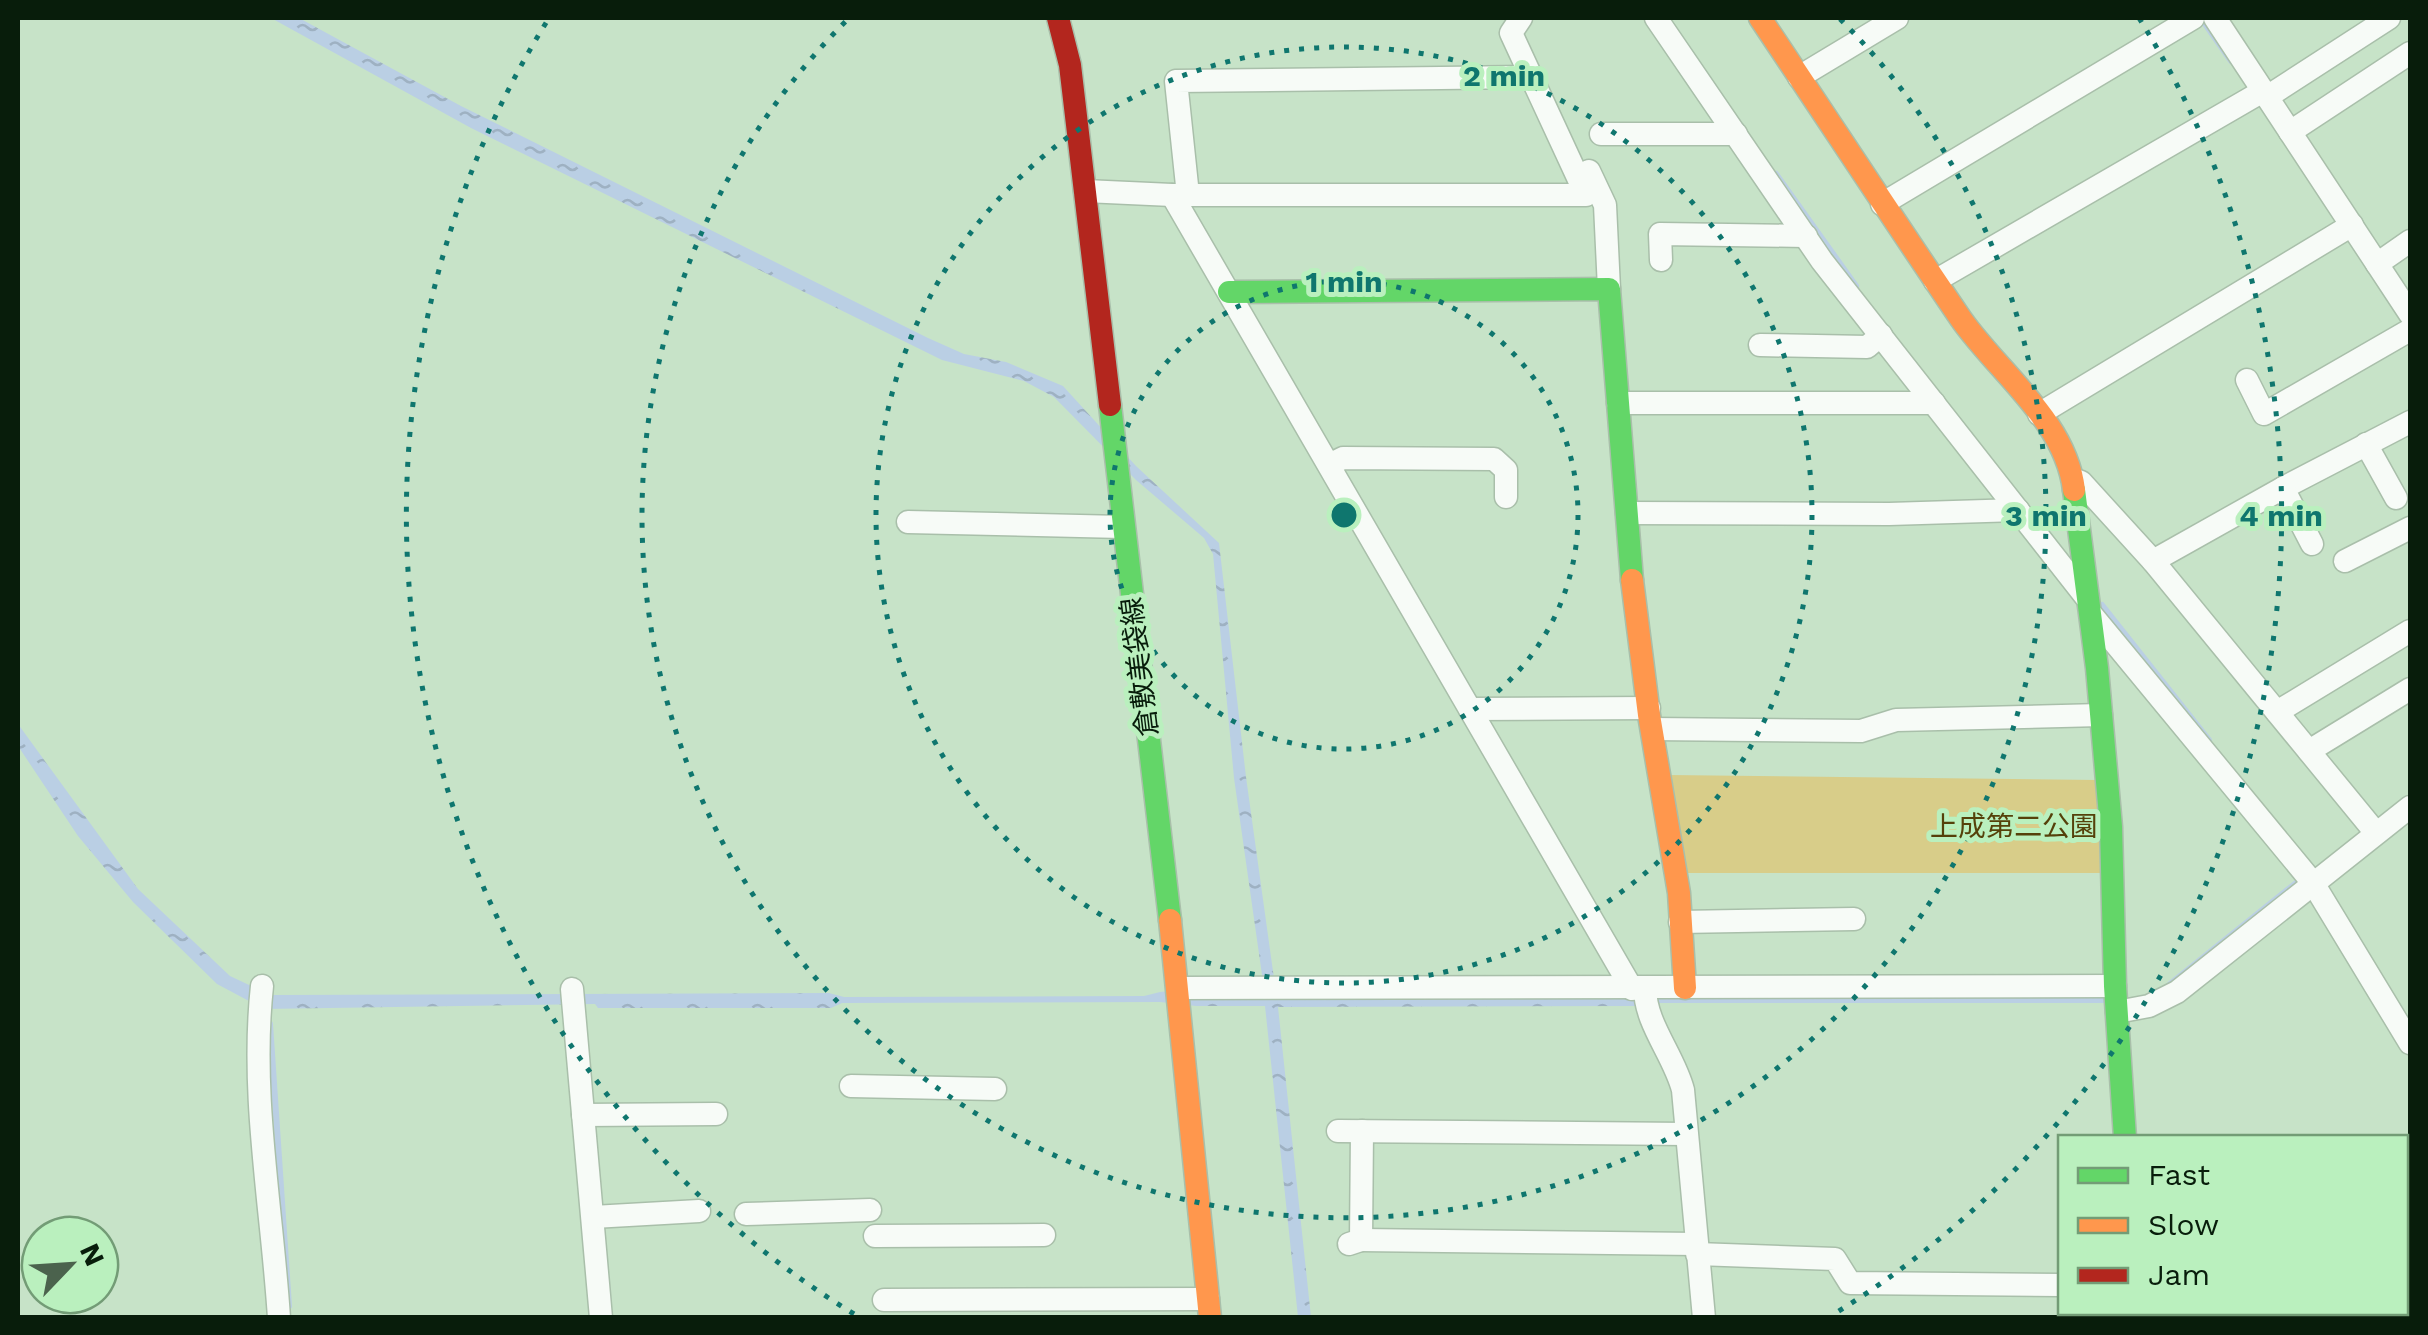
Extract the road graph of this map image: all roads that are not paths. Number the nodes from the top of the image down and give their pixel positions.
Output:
1 (1058, 18) edge
2 (1656, 18) edge
3 (1897, 18) edge
4 (2194, 18) edge
5 (2216, 18) edge
6 (2389, 18) edge
7 (1766, 19) edge
8 (1520, 20) edge
9 (2410, 53) edge
10 (1530, 77) junction
11 (1799, 78) junction
12 (2261, 94) junction
13 (2290, 132) junction
14 (1601, 134) dead end
15 (1736, 134) junction
16 (1085, 191) junction
17 (1180, 195) junction
18 (1882, 204) junction
19 (2346, 228) junction
20 (1806, 236) junction
21 (2410, 241) edge
22 (1661, 260) dead end
23 (2378, 264) junction
24 (1935, 281) junction
25 (1609, 289) junction
26 (1229, 292) junction
27 (2409, 325) edge
28 (1881, 336) junction
29 (1760, 344) dead end
30 (2247, 380) dead end
31 (1618, 403) junction
32 (1934, 403) junction
33 (2038, 414) junction
34 (2410, 422) edge
35 (2366, 444) junction
36 (1329, 465) junction
37 (2073, 479) junction
38 (2283, 488) junction
39 (1506, 497) dead end
40 (2396, 498) dead end
41 (2018, 510) junction
42 (1627, 513) junction
43 (908, 522) dead end
44 (1122, 526) junction
45 (2410, 528) edge
46 (2312, 544) dead end
47 (2153, 560) junction
48 (2345, 561) dead end
49 (2087, 594) junction
50 (2410, 631) edge
51 (2410, 689) edge
52 (1470, 709) junction
53 (2277, 712) junction
54 (2101, 716) junction
55 (1650, 719) junction
56 (2309, 751) junction
57 (2410, 807) edge
58 (2372, 829) junction
59 (2308, 877) junction
60 (1854, 920) dead end
61 (1680, 922) junction
62 (262, 986) dead end
63 (1178, 988) junction
64 (1684, 988) junction
65 (572, 989) dead end
66 (1642, 995) junction
67 (2116, 1000) junction
68 (2410, 1043) edge
69 (851, 1086) dead end
70 (995, 1089) dead end
71 (716, 1114) dead end
72 (583, 1115) junction
73 (1686, 1134) junction
74 (2125, 1135) edge
75 (870, 1210) dead end
76 (699, 1211) dead end
77 (746, 1214) dead end
78 (592, 1218) junction
79 (1044, 1234) dead end
80 (875, 1236) dead end
81 (1696, 1249) junction
82 (2058, 1285) edge
83 (884, 1300) dead end
84 (1209, 1308) edge
85 (279, 1318) edge
86 (602, 1318) edge
87 (1704, 1318) edge

1 - 16 street, 倉敷美袋線
2 - 15 street
3 - 11 street
4 - 18 street
5 - 12 street
6 - 12 street
7 - 11 street
8 - 10 street
8 - 25 street
9 - 13 street
10 - 17 street
10 - 17 street
11 - 18 street
12 - 13 street
12 - 24 street
13 - 19 street
14 - 15 street
15 - 20 street
16 - 17 street
16 - 44 street, 倉敷美袋線
17 - 26 street
18 - 24 street
19 - 23 street
19 - 33 street
20 - 22 street
20 - 28 street
21 - 23 street
23 - 27 street
24 - 33 street
25 - 26 street
25 - 31 street
26 - 36 street
27 - 30 street
28 - 29 street
28 - 32 street
31 - 32 street
31 - 42 street
32 - 41 street
33 - 37 street
34 - 35 street
35 - 38 street
35 - 40 street
36 - 39 street
36 - 52 street
37 - 47 street
37 - 49 street
38 - 46 street
38 - 47 street
41 - 42 street
41 - 49 street
42 - 55 street
43 - 44 street
44 - 63 street, 倉敷美袋線
45 - 48 street
47 - 53 street
49 - 54 street
49 - 59 street
50 - 53 street
51 - 56 street
52 - 55 street
52 - 66 street
53 - 56 street
54 - 55 street
54 - 67 street
55 - 61 street
56 - 58 street
57 - 58 street
58 - 59 street
59 - 67 street
59 - 68 street
60 - 61 street
61 - 64 street
62 - 85 street
63 - 66 street
63 - 84 street, 倉敷美袋線
64 - 66 street
64 - 67 street
65 - 72 street
66 - 73 street
67 - 74 street
69 - 70 street
71 - 72 street
72 - 78 street
73 - 81 street
73 - 81 street
75 - 77 street
76 - 78 street
78 - 86 street
79 - 80 street
81 - 82 street
81 - 87 street
83 - 84 street

